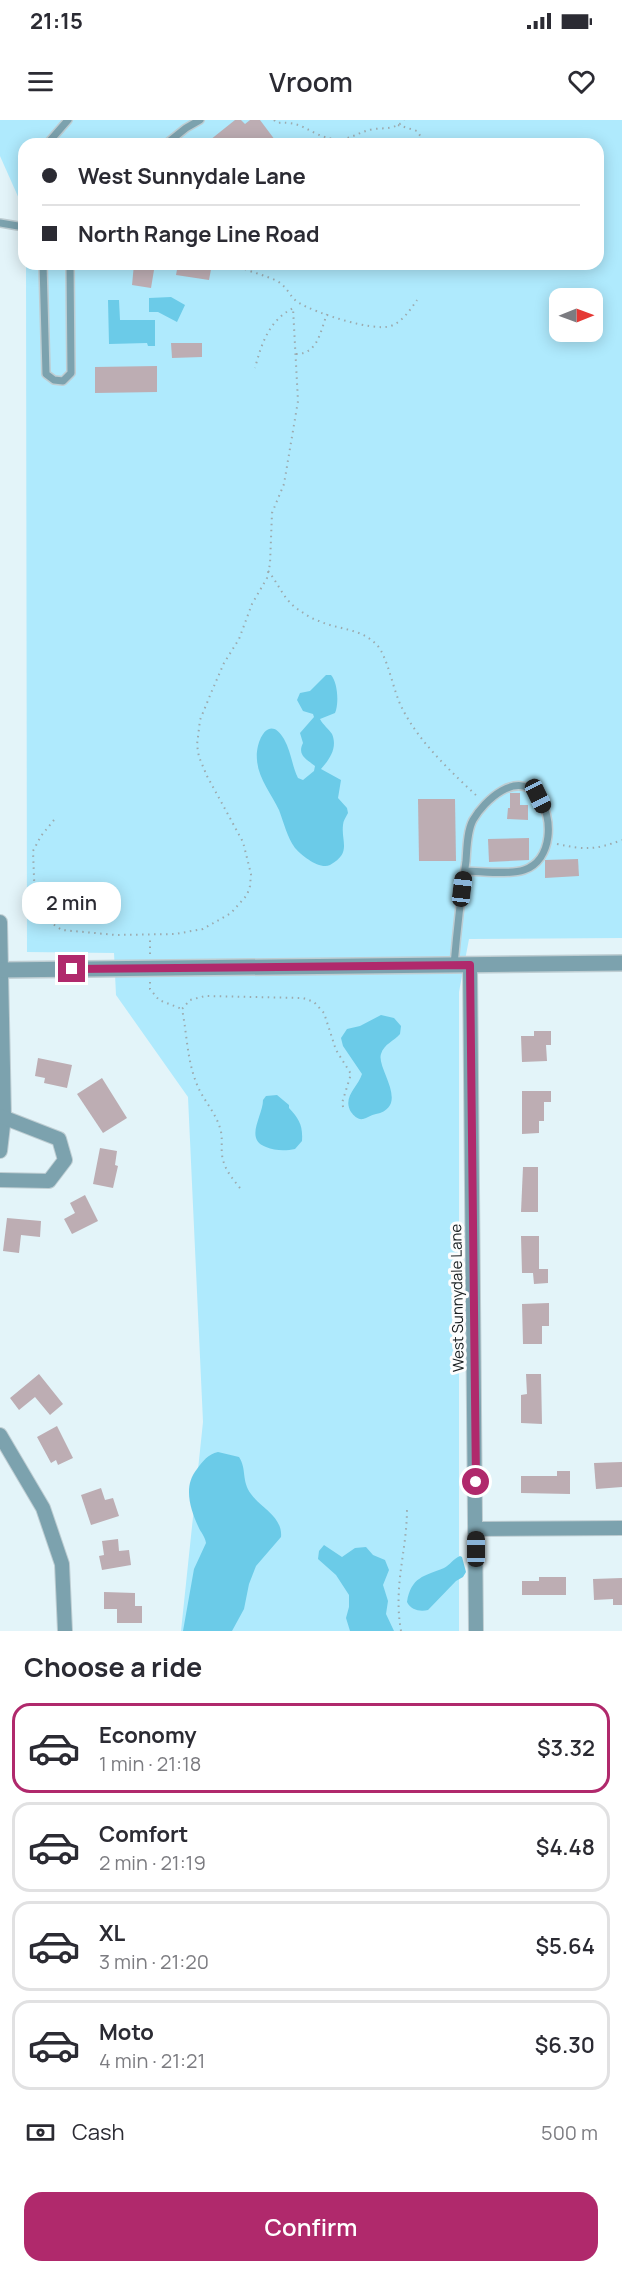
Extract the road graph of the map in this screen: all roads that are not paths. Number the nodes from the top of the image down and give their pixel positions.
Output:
1 (68, 120) edge
2 (200, 120) edge
3 (52, 138) edge
4 (174, 138) edge
5 (0, 223) edge
6 (18, 226) edge
7 (43, 270) edge
8 (70, 270) edge
9 (465, 871) junction
10 (0, 922) edge
11 (622, 963) edge
12 (454, 965) junction
13 (470, 965) junction
14 (0, 970) edge
15 (2, 1117) edge
16 (0, 1151) edge
17 (0, 1180) edge
18 (0, 1435) edge
19 (622, 1528) edge
20 (476, 1529) junction
21 (65, 1631) edge
22 (476, 1631) edge

1 - 3 lane
2 - 4 lane
5 - 6 lane
7 - 8 lane
9 - 9 lane
9 - 12 lane
10 - 14 street
11 - 13 street
12 - 13 street
12 - 14 street
13 - 20 street, West Sunnydale Lane
14 - 15 street
15 - 16 street
15 - 17 street
18 - 21 street
19 - 20 street
20 - 22 street, West Sunnydale Lane

